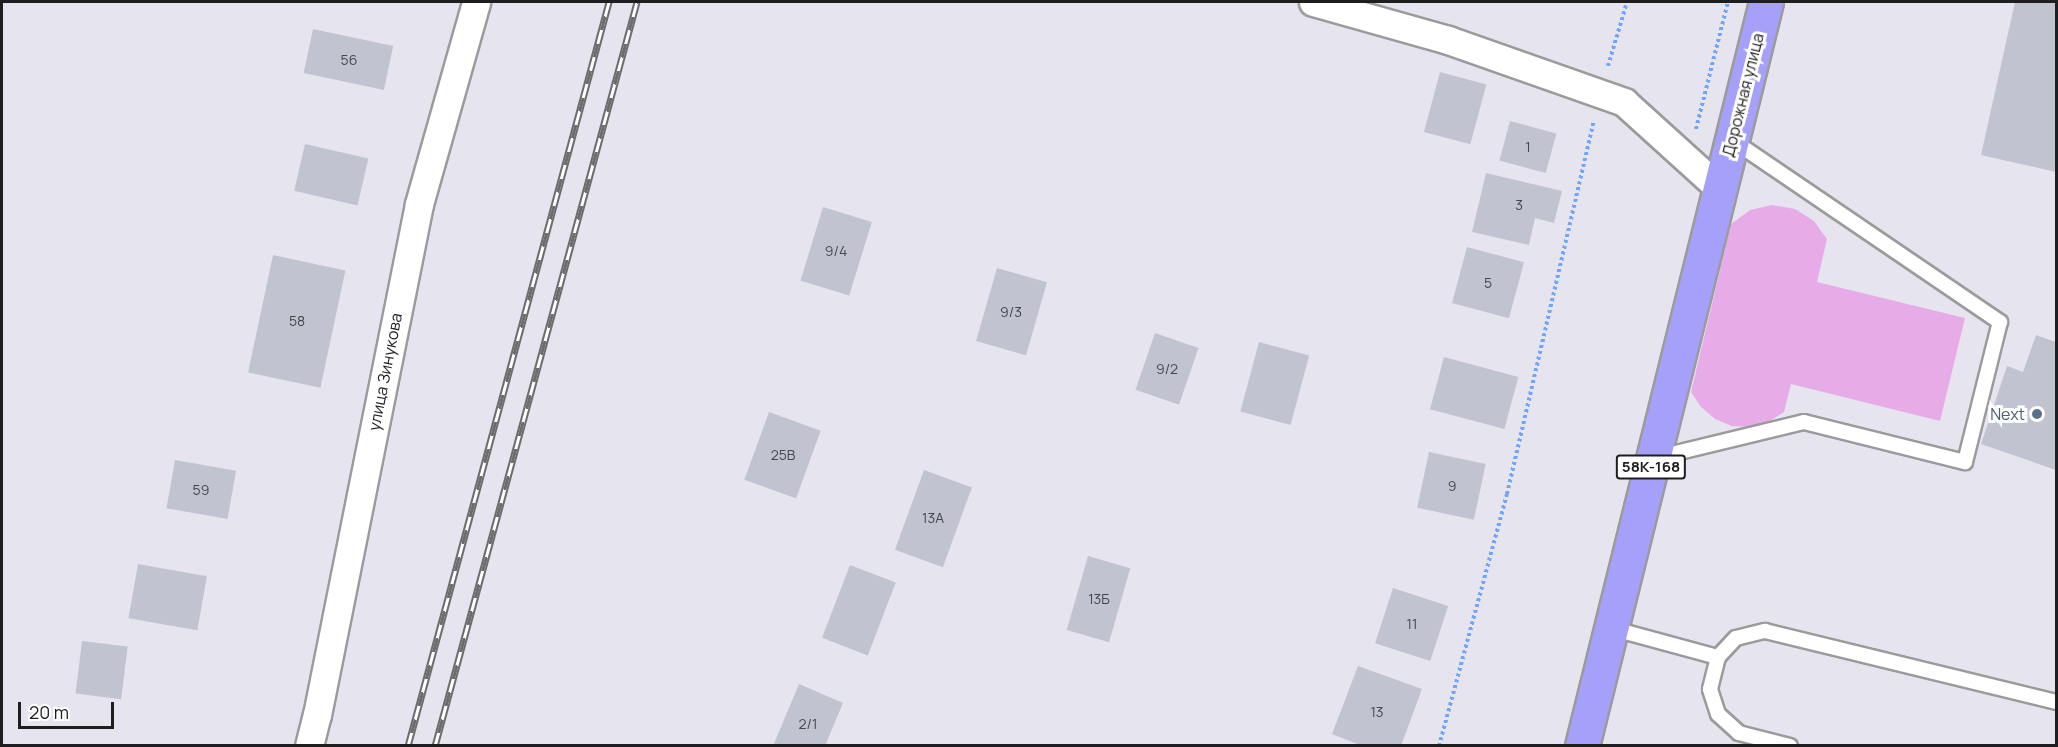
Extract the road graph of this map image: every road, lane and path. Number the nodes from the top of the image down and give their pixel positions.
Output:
1 (476, 2) edge
2 (1313, 2) edge
3 (1627, 2) edge
4 (1728, 2) edge
5 (1766, 2) edge
6 (1599, 94) junction
7 (1732, 140) junction
8 (1688, 160) junction
9 (1720, 189) junction
10 (1653, 458) junction
11 (1611, 628) junction
12 (1718, 657) junction
13 (2056, 702) edge
14 (1771, 743) edge
15 (309, 746) edge
16 (1439, 746) edge
17 (1582, 746) edge
18 (1790, 746) edge

1 - 15 street, улица Зинукова
2 - 6 street
3 - 6 path
4 - 8 path
5 - 7 main road, Дорожная улица / 58К-168
6 - 8 street
6 - 16 path
7 - 9 main road, Дорожная улица / 58К-168
7 - 10 lane
8 - 9 street
9 - 10 main road, 58К-168
10 - 11 main road, 58К-168
11 - 12 lane
11 - 17 main road, 58К-168
12 - 13 lane
12 - 14 lane
14 - 18 lane

